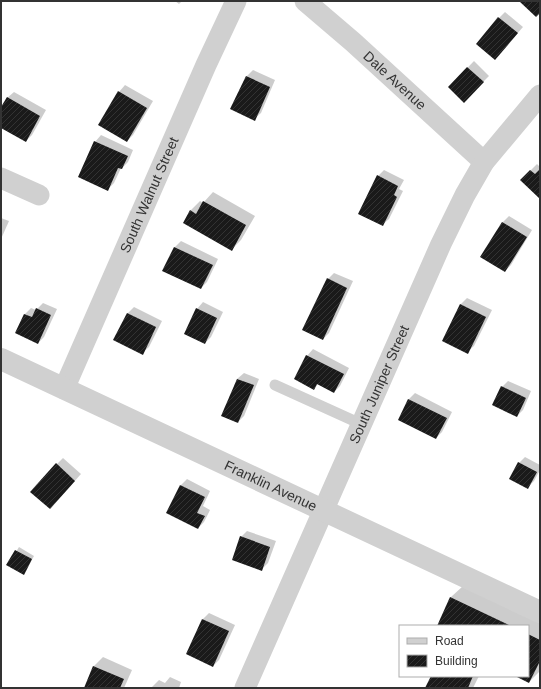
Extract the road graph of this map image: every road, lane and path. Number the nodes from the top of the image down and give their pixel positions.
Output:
1 (236, 1) edge
2 (305, 1) edge
3 (540, 95) edge
4 (484, 162) junction
5 (1, 178) edge
6 (40, 195) dead end
7 (1, 359) edge
8 (275, 385) dead end
9 (64, 389) junction
10 (361, 424) junction
11 (324, 511) junction
12 (540, 612) edge
13 (245, 688) edge

1 - 9 street, South Walnut Street
2 - 4 street, Dale Avenue
3 - 4 street, South Juniper Street
4 - 10 street, South Juniper Street
5 - 6 street
7 - 9 street, Franklin Avenue
8 - 10 lane
9 - 11 street, Franklin Avenue
10 - 11 street, South Juniper Street
11 - 12 street, Franklin Avenue
11 - 13 street, South Juniper Street

